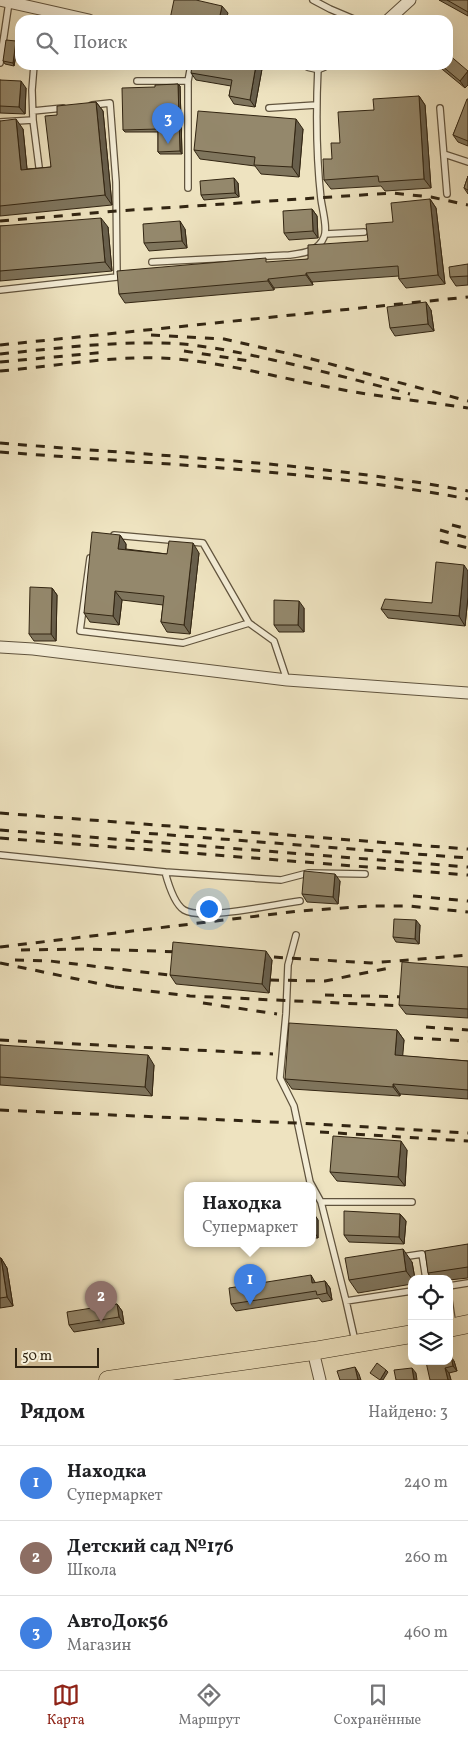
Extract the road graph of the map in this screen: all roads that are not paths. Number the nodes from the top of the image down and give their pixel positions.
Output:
1 (313, 0) edge
2 (410, 0) edge
3 (5, 1) edge
4 (44, 15) edge
5 (344, 15) edge
6 (394, 15) edge
7 (0, 63) edge
8 (34, 70) edge
9 (190, 70) edge
10 (317, 70) edge
11 (137, 81) dead end
12 (188, 82) junction
13 (316, 105) junction
14 (81, 106) edge
15 (72, 107) edge
16 (269, 108) dead end
17 (440, 108) dead end
18 (32, 111) junction
19 (33, 120) junction
20 (0, 122) edge
21 (444, 154) junction
22 (468, 162) edge
23 (39, 168) edge
24 (188, 188) dead end
25 (447, 194) dead end
26 (364, 232) edge
27 (326, 234) junction
28 (152, 262) dead end
29 (0, 290) edge
30 (111, 535) edge
31 (90, 553) edge
32 (249, 623) junction
33 (0, 647) edge
34 (287, 680) junction
35 (468, 693) edge
36 (0, 855) edge
37 (165, 872) junction
38 (365, 874) dead end
39 (300, 901) edge
40 (296, 935) dead end
41 (310, 1182) edge
42 (316, 1193) edge
43 (321, 1202) junction
44 (412, 1202) dead end
45 (431, 1253) edge
46 (422, 1254) junction
47 (396, 1258) edge
48 (425, 1275) edge
49 (468, 1283) edge
50 (453, 1285) edge
51 (408, 1292) edge
52 (346, 1301) junction
53 (453, 1313) edge
54 (457, 1326) edge
55 (408, 1335) edge
56 (355, 1344) junction
57 (313, 1351) junction
58 (108, 1380) edge
59 (320, 1380) edge

1 - 5 lane
2 - 6 street
3 - 4 street
3 - 7 lane
8 - 18 lane
9 - 12 lane
10 - 13 lane
11 - 12 lane
12 - 24 lane
13 - 16 lane
13 - 27 lane
14 - 29 lane
15 - 18 lane
17 - 21 lane
18 - 19 lane
19 - 20 lane
19 - 23 lane
21 - 22 lane
21 - 25 lane
26 - 27 lane
27 - 28 lane
30 - 32 lane
31 - 32 lane
32 - 34 lane
33 - 34 street
34 - 35 street
36 - 37 lane
37 - 38 lane
37 - 39 lane
40 - 41 lane
42 - 43 lane
43 - 44 lane
43 - 52 lane
45 - 46 lane
46 - 47 lane
46 - 48 lane
49 - 50 lane
51 - 52 lane
52 - 56 lane
53 - 54 lane
55 - 56 main road
56 - 57 main road
57 - 58 main road
57 - 59 street

